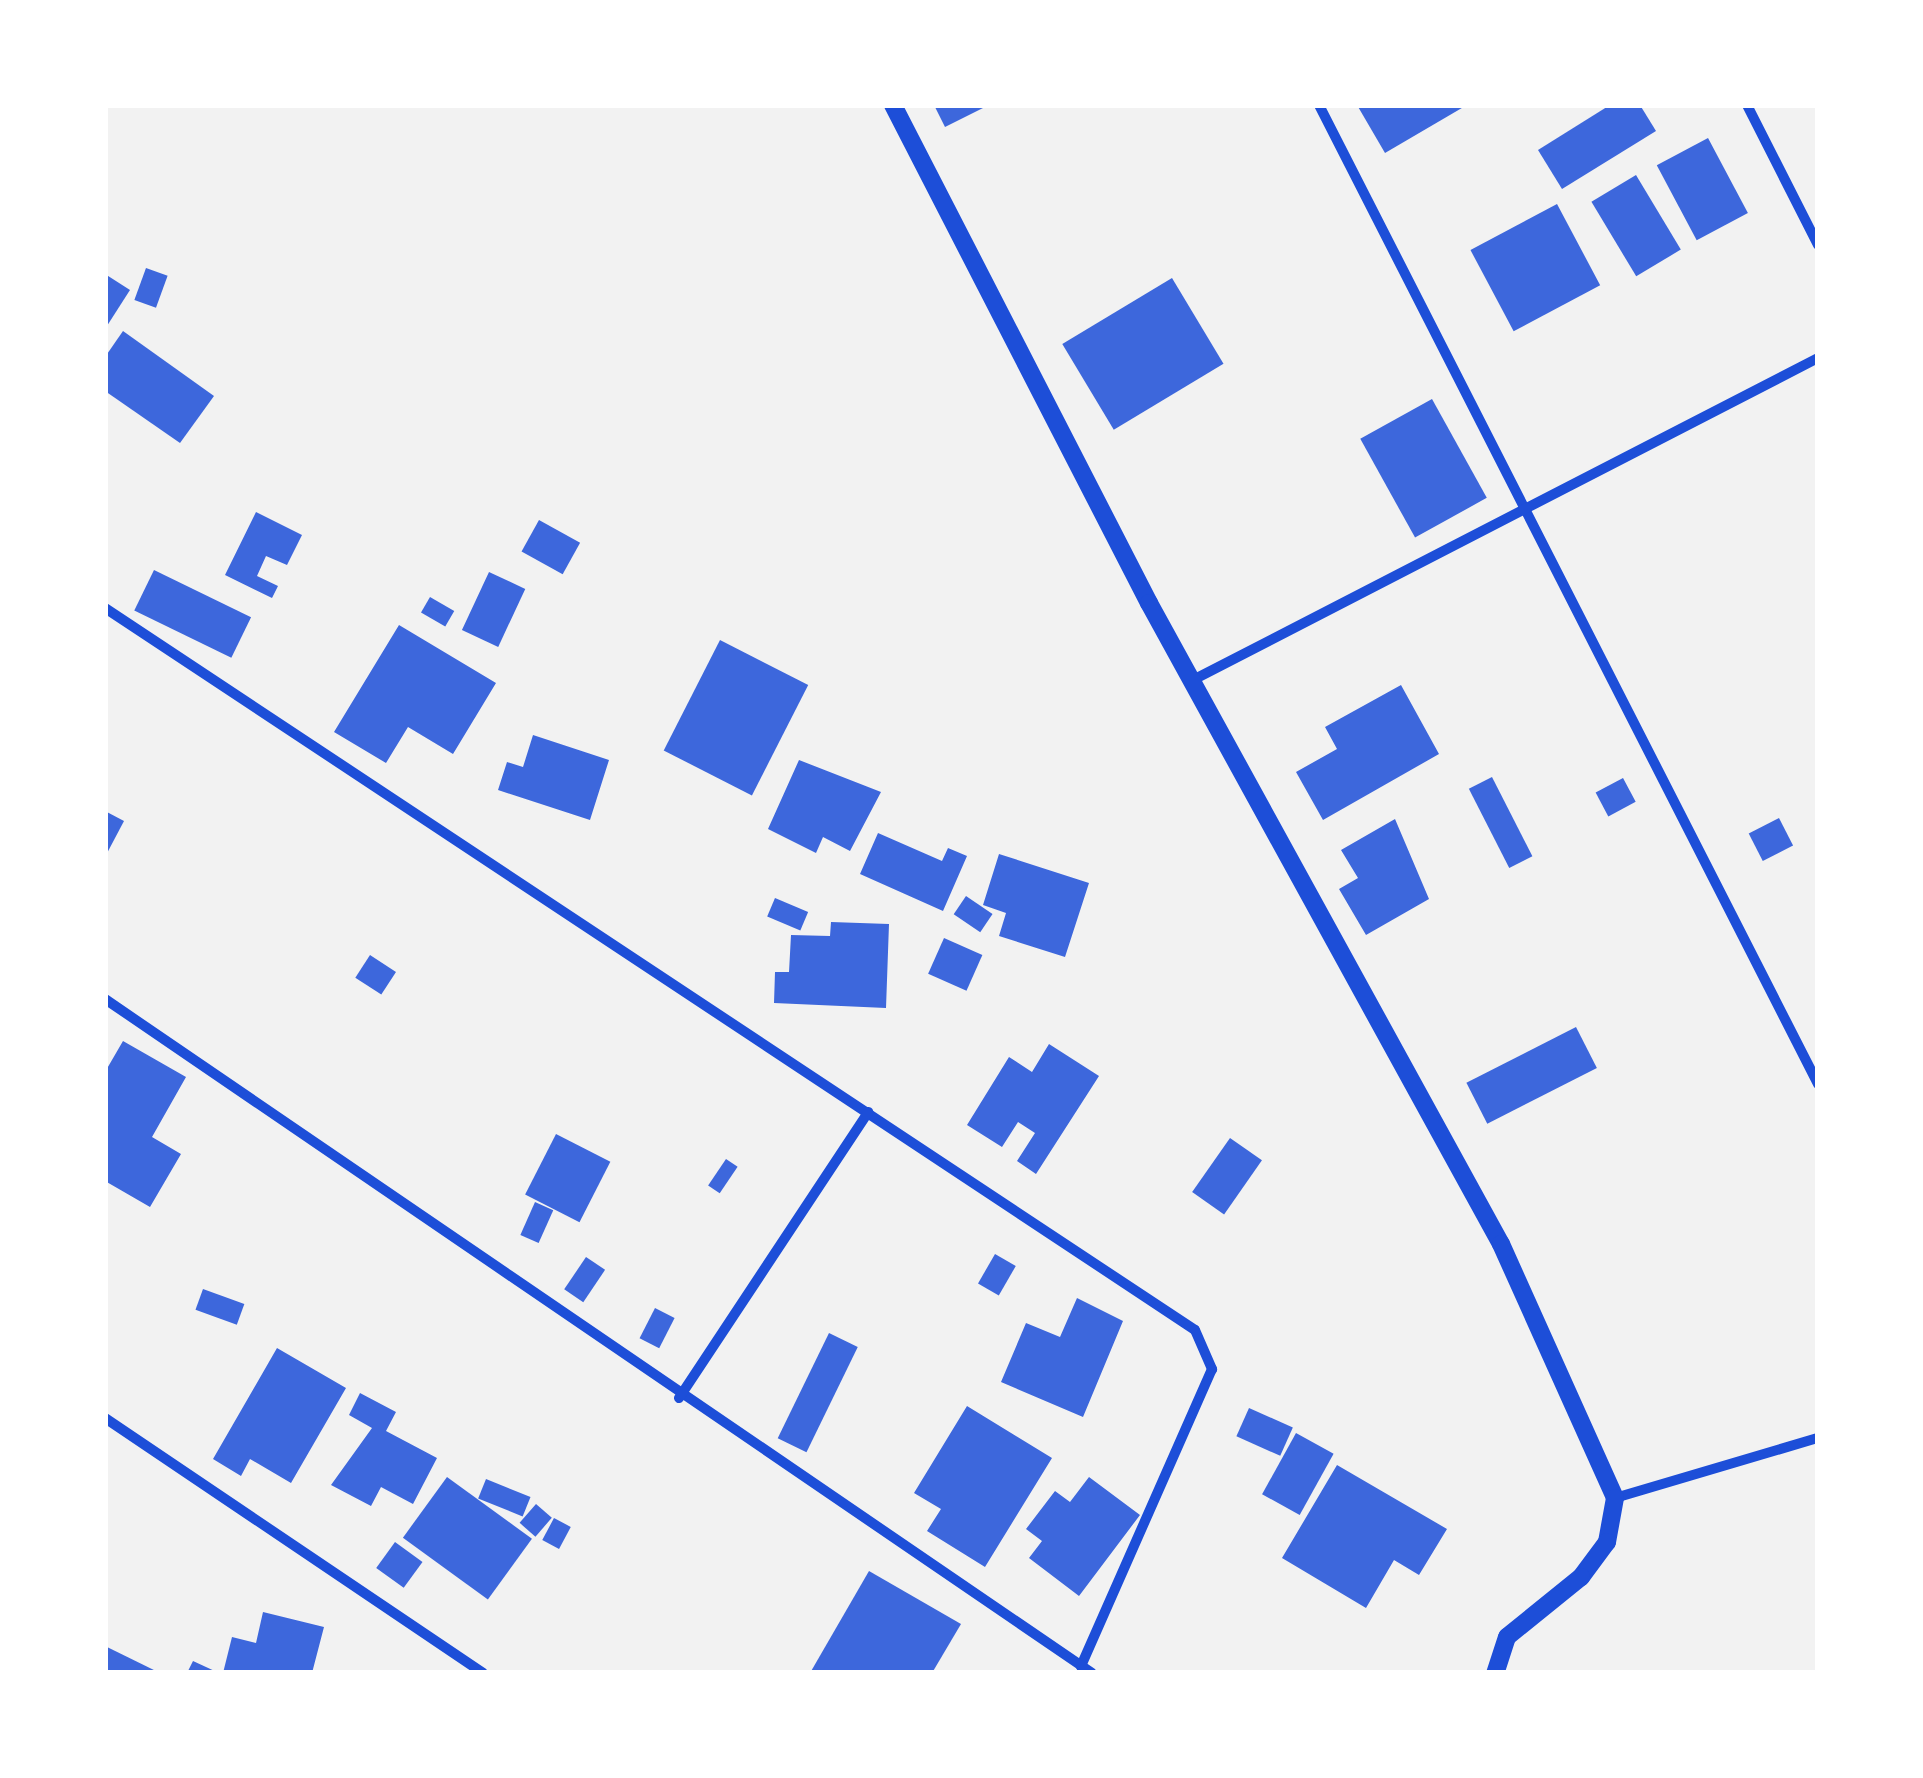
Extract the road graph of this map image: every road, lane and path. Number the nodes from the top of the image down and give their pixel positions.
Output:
1 (894, 105) edge
2 (1319, 105) edge
3 (1746, 105) edge
4 (1818, 245) edge
5 (1818, 358) edge
6 (1525, 509) junction
7 (105, 608) edge
8 (1191, 681) junction
9 (105, 999) edge
10 (1818, 1084) edge
11 (868, 1112) junction
12 (679, 1398) junction
13 (105, 1418) edge
14 (1818, 1438) edge
15 (1616, 1498) junction
16 (1081, 1666) junction
17 (484, 1673) edge
18 (1092, 1673) edge
19 (1495, 1673) edge

1 - 8 street
2 - 6 street
3 - 4 street
5 - 6 street
6 - 8 street
6 - 10 street
7 - 11 street
8 - 15 street
9 - 12 street
11 - 12 street
11 - 16 street
12 - 16 street
13 - 17 street
14 - 15 street
15 - 19 street
16 - 18 street

